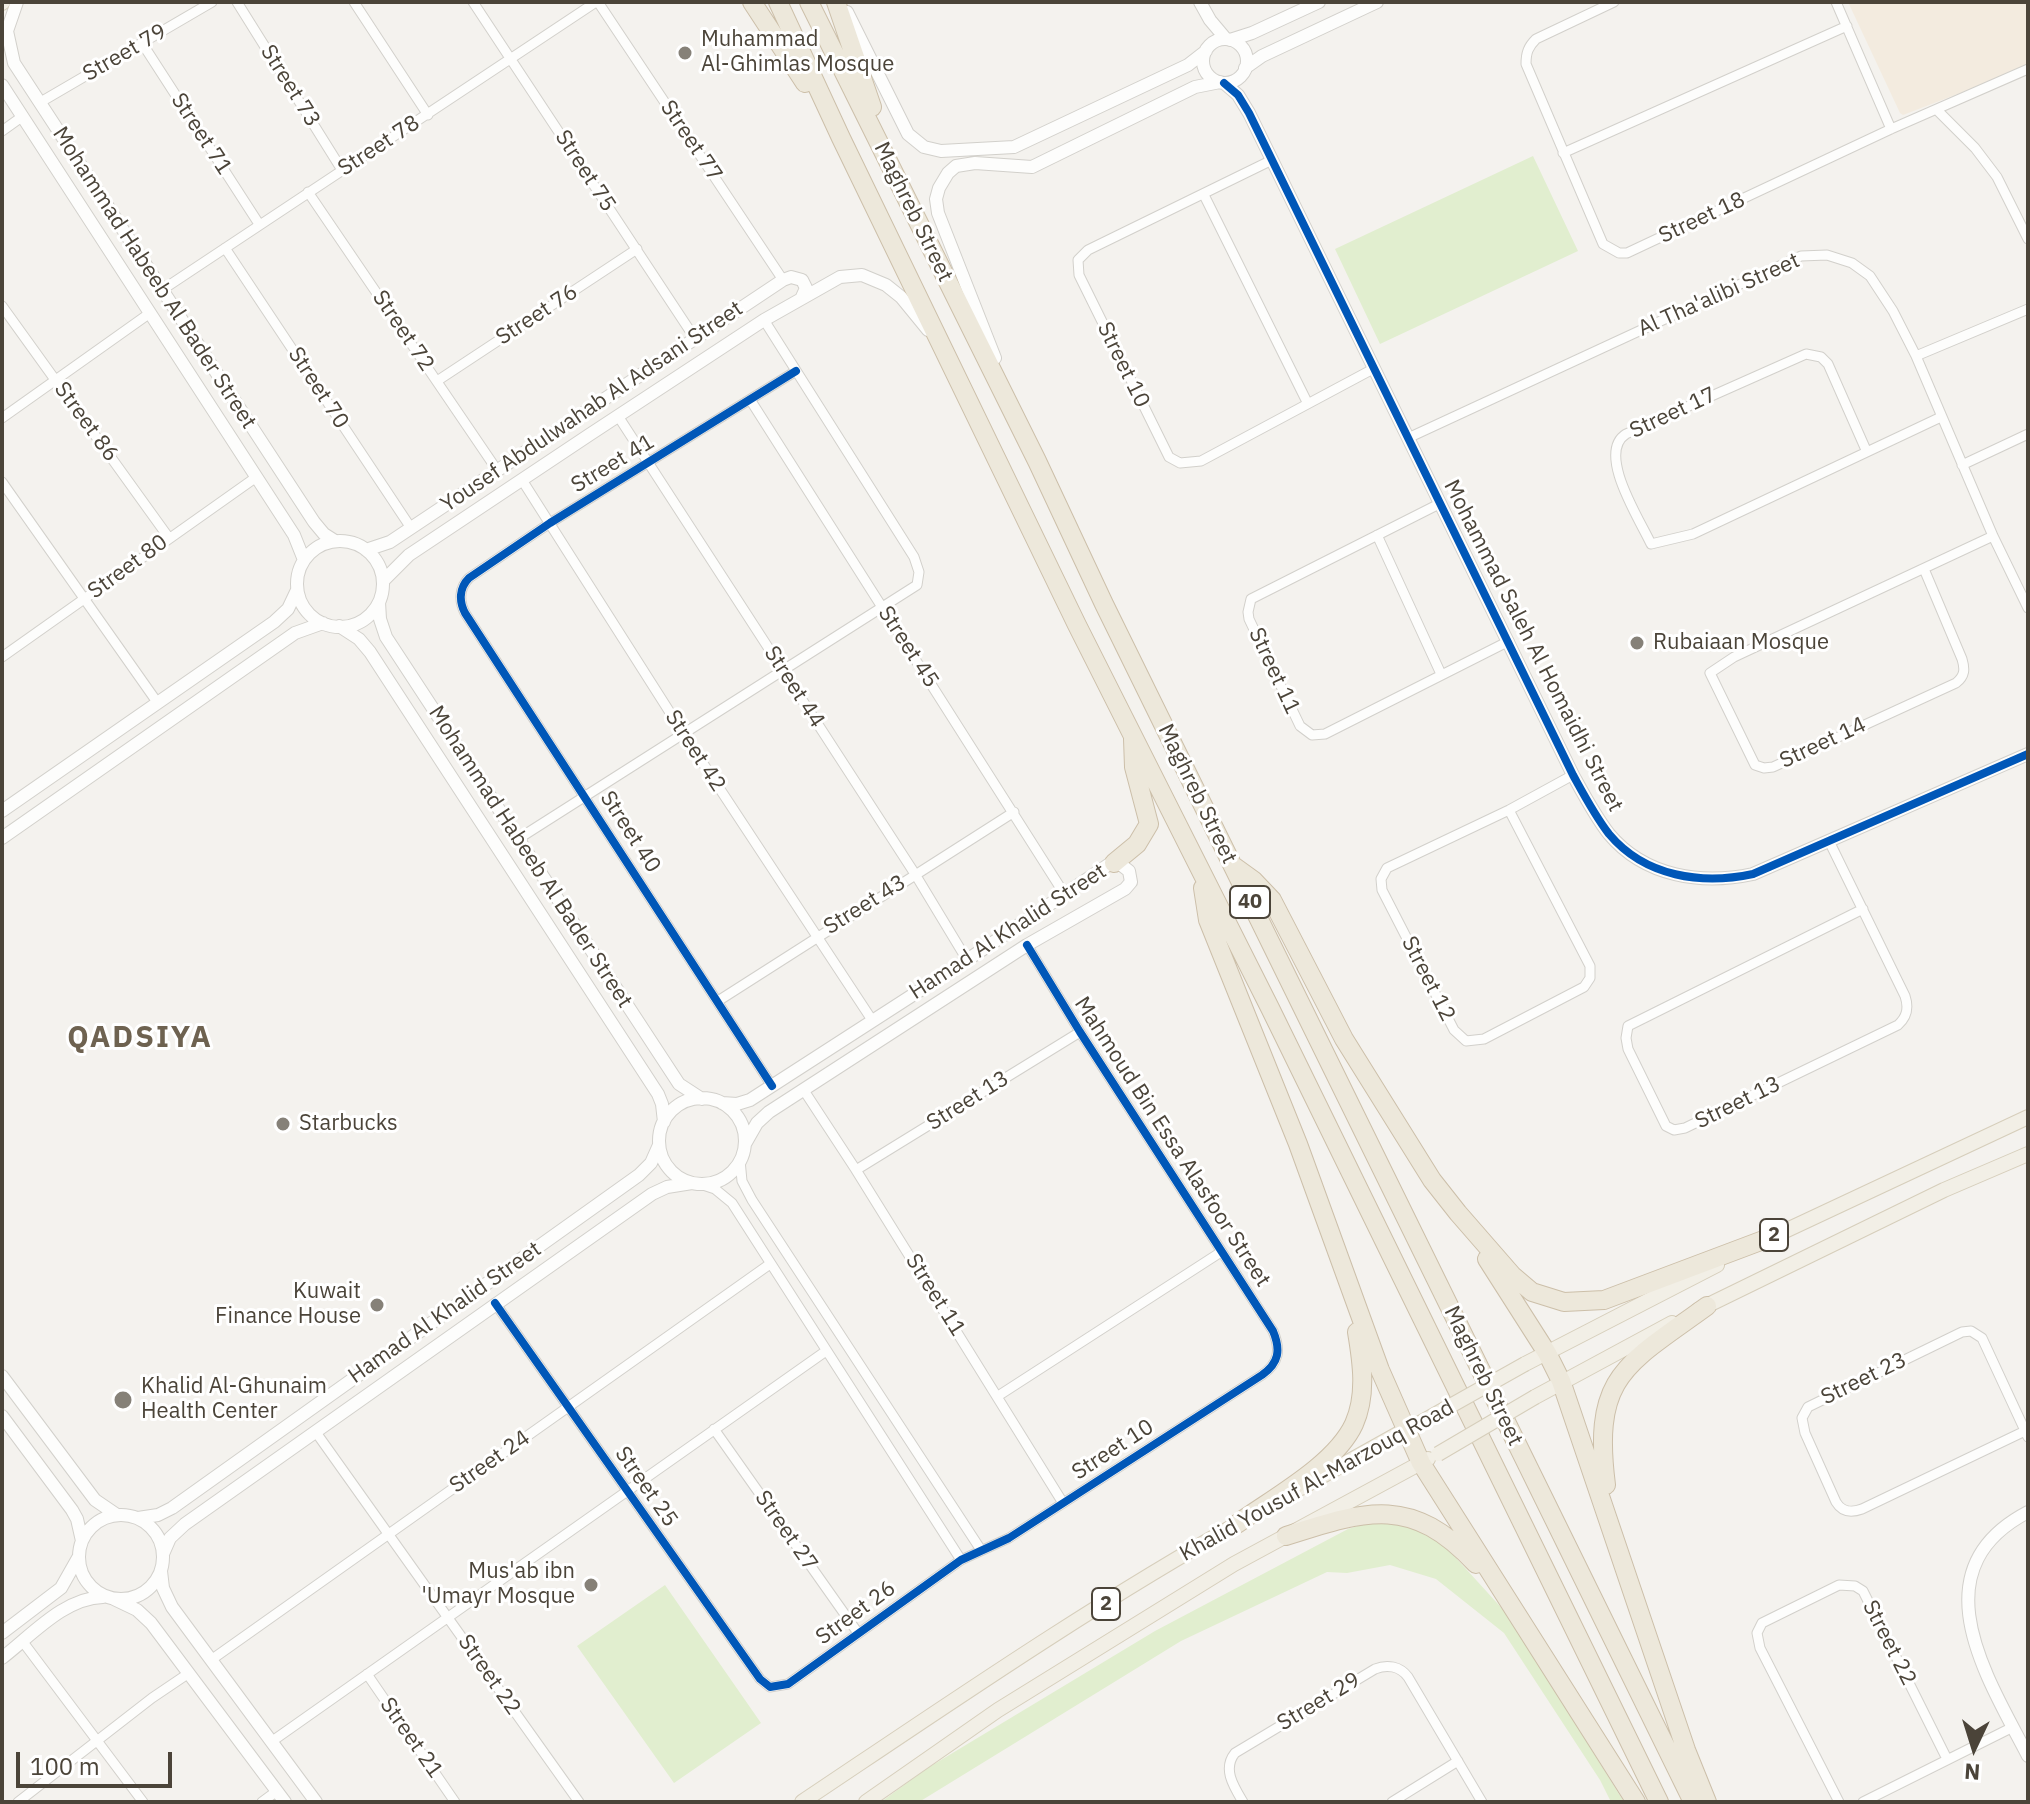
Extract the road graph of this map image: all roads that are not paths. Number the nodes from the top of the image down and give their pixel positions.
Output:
1 (17, 2) edge
2 (212, 2) edge
3 (237, 2) edge
4 (354, 2) edge
5 (473, 2) edge
6 (597, 2) edge
7 (752, 2) edge
8 (778, 2) edge
9 (809, 2) edge
10 (839, 2) edge
11 (1319, 2) edge
12 (1377, 2) edge
13 (1614, 2) edge
14 (1836, 2) edge
15 (1202, 6) edge
16 (1847, 26) junction
17 (1228, 40) junction
18 (142, 43) junction
19 (1208, 49) junction
20 (511, 60) junction
21 (8, 62) edge
22 (2028, 69) edge
23 (1244, 71) junction
24 (1222, 82) junction
25 (2, 85) edge
26 (39, 103) junction
27 (1245, 105) junction
28 (1937, 110) junction
29 (428, 115) junction
30 (23, 116) junction
31 (1891, 129) junction
32 (2, 131) edge
33 (841, 138) junction
34 (1026, 142) junction
35 (1563, 153) junction
36 (1272, 160) junction
37 (1040, 163) junction
38 (342, 170) junction
39 (893, 171) junction
40 (83, 172) junction
41 (65, 182) junction
42 (308, 192) junction
43 (1204, 195) junction
44 (101, 198) junction
45 (83, 208) junction
46 (259, 224) junction
47 (2028, 239) edge
48 (225, 248) junction
49 (637, 249) junction
50 (783, 280) junction
51 (162, 290) junction
52 (802, 297) junction
53 (2, 306) edge
54 (2028, 309) edge
55 (150, 313) junction
56 (764, 320) junction
57 (696, 340) junction
58 (943, 348) junction
59 (1916, 356) junction
60 (1373, 369) junction
61 (214, 370) junction
62 (796, 371) junction
63 (55, 379) junction
64 (437, 381) junction
65 (196, 385) junction
66 (233, 399) junction
67 (751, 401) junction
68 (1307, 402) junction
69 (211, 408) junction
70 (618, 416) junction
71 (1941, 417) junction
72 (2, 418) edge
73 (575, 419) junction
74 (2028, 434) edge
75 (552, 435) junction
76 (589, 435) junction
77 (1408, 438) junction
78 (1866, 450) junction
79 (560, 455) junction
80 (1037, 461) junction
81 (650, 463) junction
82 (1962, 465) junction
83 (497, 470) junction
84 (255, 478) junction
85 (522, 480) junction
86 (2, 482) edge
87 (1441, 503) junction
88 (550, 523) junction
89 (411, 528) junction
90 (1377, 535) junction
91 (1993, 536) junction
92 (169, 538) junction
93 (335, 541) junction
94 (366, 550) junction
95 (304, 560) junction
96 (1924, 569) junction
97 (383, 581) junction
98 (297, 590) junction
99 (460, 597) joint
100 (84, 599) junction
101 (379, 602) junction
102 (883, 608) junction
103 (2028, 608) edge
104 (283, 614) junction
105 (323, 623) junction
106 (339, 626) junction
107 (295, 633) junction
108 (386, 637) junction
109 (1509, 641) junction
110 (366, 646) junction
111 (2, 656) edge
112 (782, 669) junction
113 (1441, 674) junction
114 (157, 702) junction
115 (442, 722) junction
116 (1133, 732) junction
117 (683, 733) junction
118 (423, 734) junction
119 (457, 745) junction
120 (2028, 754) edge
121 (438, 755) junction
122 (1573, 775) junction
123 (586, 797) junction
124 (1509, 810) junction
125 (2, 811) edge
126 (1014, 812) junction
127 (2, 838) edge
128 (518, 839) junction
129 (1829, 841) junction
130 (1114, 863) junction
131 (1232, 865) junction
132 (915, 874) junction
133 (1203, 876) junction
134 (1065, 895) junction
135 (1863, 909) junction
136 (816, 937) junction
137 (1027, 945) junction
138 (589, 948) junction
139 (568, 957) junction
140 (967, 960) junction
141 (606, 973) junction
142 (933, 982) junction
143 (585, 983) junction
144 (909, 997) junction
145 (944, 998) junction
146 (718, 1001) junction
147 (919, 1014) junction
148 (872, 1020) junction
149 (1080, 1032) junction
150 (669, 1070) junction
151 (650, 1082) junction
152 (772, 1086) junction
153 (803, 1089) junction
154 (702, 1099) junction
155 (722, 1103) junction
156 (2028, 1117) edge
157 (664, 1122) junction
158 (745, 1144) junction
159 (659, 1145) junction
160 (2028, 1154) edge
161 (740, 1160) junction
162 (856, 1170) junction
163 (639, 1175) junction
164 (696, 1183) junction
165 (652, 1194) junction
166 (752, 1200) junction
167 (735, 1209) junction
168 (1458, 1213) junction
169 (1766, 1239) junction
170 (1221, 1252) junction
171 (770, 1264) junction
172 (1345, 1279) junction
173 (495, 1303) junction
174 (1707, 1306) junction
175 (400, 1345) junction
176 (826, 1351) junction
177 (1547, 1353) junction
178 (380, 1359) junction
179 (1276, 1360) joint
180 (412, 1362) junction
181 (2, 1376) edge
182 (391, 1377) junction
183 (1561, 1381) junction
184 (876, 1390) junction
185 (998, 1396) junction
186 (857, 1398) junction
187 (568, 1407) junction
188 (888, 1409) junction
189 (2, 1416) edge
190 (870, 1419) junction
191 (1413, 1426) junction
192 (714, 1429) junction
193 (315, 1431) junction
194 (2026, 1434) edge
195 (1421, 1463) junction
196 (626, 1490) junction
197 (89, 1492) junction
198 (1063, 1503) junction
199 (69, 1506) junction
200 (2028, 1512) edge
201 (117, 1515) junction
202 (138, 1518) junction
203 (1237, 1524) junction
204 (1612, 1527) junction
205 (388, 1534) junction
206 (1286, 1536) junction
207 (82, 1541) junction
208 (981, 1550) junction
209 (163, 1554) junction
210 (78, 1558) junction
211 (961, 1560) junction
212 (161, 1571) junction
213 (110, 1598) junction
214 (1508, 1601) junction
215 (448, 1617) junction
216 (3, 1630) edge
217 (858, 1633) junction
218 (23, 1642) junction
219 (2, 1658) edge
220 (211, 1660) junction
221 (189, 1673) junction
222 (367, 1674) junction
223 (770, 1687) joint
224 (2013, 1727) junction
225 (95, 1741) junction
226 (271, 1742) junction
227 (2028, 1756) edge
228 (1947, 1759) junction
229 (1458, 1761) junction
230 (277, 1791) junction
231 (18, 1802) edge
232 (143, 1802) edge
233 (262, 1802) edge
234 (285, 1802) edge
235 (316, 1802) edge
236 (455, 1802) edge
237 (579, 1802) edge
238 (802, 1802) edge
239 (866, 1802) edge
240 (1243, 1802) edge
241 (1392, 1802) edge
242 (1482, 1802) edge
243 (1636, 1802) edge
244 (1659, 1802) edge
245 (1693, 1802) edge
246 (1707, 1802) edge
247 (1839, 1802) edge
248 (1863, 1802) edge

1 - 21 street, Mohammad Habeeb Al Bader Street
2 - 18 street, Street 79
3 - 38 street, Street 73
4 - 29 street
5 - 20 street, Street 75
6 - 20 street, Street 78
6 - 50 street, Street 77
7 - 33 highway
8 - 33 highway, Maghreb Street / 40
9 - 39 highway, Maghreb Street / 40
10 - 34 street
10 - 39 highway
11 - 17 street
12 - 23 street
13 - 35 street, Street 18
14 - 16 street
15 - 17 street
15 - 19 street
16 - 31 street
16 - 35 street
17 - 19 street
17 - 23 street
18 - 26 street, Street 79
18 - 46 street, Street 71
19 - 24 street
19 - 34 street
20 - 29 street, Street 78
20 - 49 street, Street 75
21 - 26 street, Mohammad Habeeb Al Bader Street
22 - 28 street, Street 18
23 - 24 street
23 - 27 street, Mohammad Saleh Al Homaidhi Street
24 - 27 street, Mohammad Saleh Al Homaidhi Street
24 - 37 street
25 - 30 street, Mohammad Habeeb Al Bader Street
26 - 40 street, Mohammad Habeeb Al Bader Street
27 - 36 street, Mohammad Saleh Al Homaidhi Street
28 - 31 street, Street 18
28 - 47 street
29 - 38 street, Street 78
30 - 32 street
30 - 41 street, Mohammad Habeeb Al Bader Street
31 - 35 street, Street 18
33 - 58 highway, Maghreb Street / 40
34 - 37 street
36 - 43 street, Street 10
36 - 60 street, Mohammad Saleh Al Homaidhi Street
37 - 80 street
38 - 42 street, Street 78
39 - 80 highway, Maghreb Street / 40
40 - 41 street
40 - 44 street, Mohammad Habeeb Al Bader Street
41 - 45 street, Mohammad Habeeb Al Bader Street
42 - 46 street, Street 78
42 - 64 street, Street 72
43 - 68 street
43 - 68 street, Street 10
44 - 45 street
44 - 51 street, Mohammad Habeeb Al Bader Street
45 - 55 street, Mohammad Habeeb Al Bader Street
46 - 48 street, Street 78
48 - 51 street, Street 78
48 - 89 street, Street 70
49 - 57 street, Street 75
49 - 64 street, Street 76
50 - 52 street
50 - 57 street, Yousef Abdulwahab Al Adsani Street
51 - 61 street, Mohammad Habeeb Al Bader Street
52 - 56 street, Yousef Abdulwahab Al Adsani Street
52 - 58 street, Yousef Abdulwahab Al Adsani Street
53 - 63 street, Street 86
54 - 59 street
55 - 63 street
55 - 65 street, Mohammad Habeeb Al Bader Street
56 - 62 street
56 - 70 street, Yousef Abdulwahab Al Adsani Street
57 - 73 street, Yousef Abdulwahab Al Adsani Street
58 - 116 highway, Maghreb Street / 40
59 - 71 street, Al Tha'alibi Street
59 - 77 street, Al Tha'alibi Street
60 - 68 street, Street 10
60 - 77 street, Mohammad Saleh Al Homaidhi Street
61 - 65 street
61 - 66 street, Mohammad Habeeb Al Bader Street
62 - 67 street, Street 41
62 - 102 street
63 - 72 street
63 - 92 street, Street 86
64 - 83 street, Street 72
65 - 69 street, Mohammad Habeeb Al Bader Street
66 - 69 street
66 - 93 street, Mohammad Habeeb Al Bader Street
67 - 81 street, Street 41
67 - 102 street, Street 45
69 - 84 street, Mohammad Habeeb Al Bader Street
70 - 76 street, Yousef Abdulwahab Al Adsani Street
70 - 81 street, Street 44
71 - 78 street, Street 17
71 - 82 street, Al Tha'alibi Street
73 - 75 street, Yousef Abdulwahab Al Adsani Street
73 - 76 street
74 - 82 street
75 - 79 street
75 - 83 street, Yousef Abdulwahab Al Adsani Street
76 - 79 street, Yousef Abdulwahab Al Adsani Street
77 - 87 street, Mohammad Saleh Al Homaidhi Street
78 - 78 street, Street 17
79 - 85 street, Yousef Abdulwahab Al Adsani Street
80 - 131 highway, Maghreb Street / 40
81 - 88 street, Street 41
81 - 112 street, Street 44
82 - 91 street, Al Tha'alibi Street
83 - 89 street, Yousef Abdulwahab Al Adsani Street
84 - 92 street, Street 80
84 - 95 street, Mohammad Habeeb Al Bader Street
85 - 88 street, Street 42
85 - 97 street, Yousef Abdulwahab Al Adsani Street
86 - 100 street
87 - 90 street, Street 11
87 - 109 street, Mohammad Saleh Al Homaidhi Street
88 - 99 street, Street 41
88 - 117 street, Street 42
89 - 94 street, Yousef Abdulwahab Al Adsani Street
90 - 113 street
90 - 113 street, Street 11
91 - 96 street, Street 14
91 - 103 street, Al Tha'alibi Street
92 - 100 street, Street 80
93 - 94 street
93 - 95 street
94 - 97 street
95 - 98 street
96 - 96 street, Street 14
97 - 101 street
98 - 104 street
98 - 105 street
99 - 123 street, Street 40
100 - 111 street, Street 80
100 - 114 street
101 - 106 street
101 - 108 street, Mohammad Habeeb Al Bader Street
102 - 112 street
102 - 126 street, Street 45
104 - 107 street
104 - 114 street
105 - 106 street
105 - 107 street
106 - 110 street, Mohammad Habeeb Al Bader Street
107 - 127 street
108 - 110 street
108 - 115 street, Mohammad Habeeb Al Bader Street
109 - 113 street, Street 11
109 - 122 street, Mohammad Saleh Al Homaidhi Street
110 - 118 street, Mohammad Habeeb Al Bader Street
112 - 117 street
112 - 132 street, Street 44
114 - 125 street
115 - 118 street
115 - 119 street, Mohammad Habeeb Al Bader Street
116 - 130 highway
116 - 133 highway, Maghreb Street / 40
117 - 123 street
117 - 136 street, Street 42
118 - 121 street, Mohammad Habeeb Al Bader Street
119 - 121 street
119 - 128 street, Mohammad Habeeb Al Bader Street
120 - 129 street, Mohammad Saleh Al Homaidhi Street
121 - 139 street, Mohammad Habeeb Al Bader Street
122 - 124 street, Street 12
122 - 129 street, Mohammad Saleh Al Homaidhi Street
123 - 128 street
123 - 146 street, Street 40
124 - 124 street, Street 12
126 - 132 street, Street 43
126 - 134 street, Street 45
128 - 138 street, Mohammad Habeeb Al Bader Street
129 - 135 street, Street 13
130 - 134 street, Hamad Al Khalid Street
130 - 137 street, Hamad Al Khalid Street
131 - 168 highway
131 - 245 highway, Maghreb Street / 40
132 - 136 street, Street 43
132 - 140 street, Street 44
133 - 172 highway
133 - 244 highway, Maghreb Street / 40
134 - 140 street, Hamad Al Khalid Street
135 - 135 street, Street 13
136 - 146 street, Street 43
136 - 148 street, Street 42
137 - 145 street, Hamad Al Khalid Street
137 - 149 street, Mahmoud Bin Essa Alasfoor Street
138 - 139 street
138 - 141 street, Mohammad Habeeb Al Bader Street
139 - 143 street, Mohammad Habeeb Al Bader Street
140 - 142 street, Hamad Al Khalid Street
141 - 143 street
141 - 150 street, Mohammad Habeeb Al Bader Street
142 - 144 street, Hamad Al Khalid Street
142 - 145 street
143 - 151 street, Mohammad Habeeb Al Bader Street
144 - 147 street
144 - 148 street, Hamad Al Khalid Street
145 - 147 street, Hamad Al Khalid Street
146 - 152 street, Street 40
147 - 153 street, Hamad Al Khalid Street
148 - 152 street, Hamad Al Khalid Street
149 - 162 street, Street 13
149 - 170 street, Mahmoud Bin Essa Alasfoor Street
150 - 151 street
150 - 154 street, Mohammad Habeeb Al Bader Street
151 - 157 street, Mohammad Habeeb Al Bader Street
152 - 155 street, Hamad Al Khalid Street
153 - 158 street, Hamad Al Khalid Street
153 - 162 street, Street 11
154 - 155 street
154 - 157 street
155 - 158 street
156 - 169 main road, Khalid Yousuf Al-Marzouq Road / 2
157 - 159 street
158 - 161 street
159 - 163 street, Hamad Al Khalid Street
159 - 164 street
160 - 174 main road, Khalid Yousuf Al-Marzouq Road / 2
161 - 164 street
161 - 166 street
162 - 185 street, Street 11
163 - 165 street
163 - 175 street, Hamad Al Khalid Street
164 - 165 street, Hamad Al Khalid Street
164 - 167 street
165 - 173 street, Hamad Al Khalid Street
166 - 167 street
166 - 184 street
167 - 171 street
168 - 169 highway
168 - 177 highway
169 - 177 main road, Khalid Yousuf Al-Marzouq Road / 2
170 - 179 street, Mahmoud Bin Essa Alasfoor Street
170 - 185 street
171 - 176 street
171 - 187 street, Street 24
172 - 191 highway
172 - 203 highway
173 - 180 street, Hamad Al Khalid Street
173 - 187 street, Street 25
174 - 183 main road, Khalid Yousuf Al-Marzouq Road / 2
174 - 204 highway
175 - 178 street, Hamad Al Khalid Street
175 - 180 street
176 - 186 street
176 - 192 street
177 - 183 highway
177 - 191 main road, Khalid Yousuf Al-Marzouq Road / 2, bridge
178 - 182 street
178 - 202 street, Hamad Al Khalid Street
179 - 198 street, Street 10
180 - 182 street, Hamad Al Khalid Street
181 - 197 street
182 - 193 street, Hamad Al Khalid Street
183 - 195 main road, Khalid Yousuf Al-Marzouq Road / 2, bridge
183 - 204 highway
184 - 186 street
184 - 188 street
185 - 198 street, Street 11
186 - 190 street
187 - 196 street, Street 25
187 - 205 street, Street 24
188 - 190 street
188 - 208 street
189 - 199 street
190 - 211 street
191 - 195 highway
191 - 203 main road, Khalid Yousuf Al-Marzouq Road / 2
192 - 196 street
192 - 217 street, Street 27
193 - 205 street, Street 22
193 - 209 street, Hamad Al Khalid Street
194 - 194 street, Street 23
195 - 206 main road, Khalid Yousuf Al-Marzouq Road / 2
195 - 214 highway
196 - 215 street
196 - 223 street, Street 25
197 - 199 street
197 - 201 street
198 - 208 street, Street 10
199 - 207 street
200 - 224 street
201 - 202 street
201 - 207 street
202 - 209 street
203 - 238 main road, Khalid Yousuf Al-Marzouq Road / 2
204 - 246 highway
205 - 215 street, Street 22
205 - 220 street, Street 24
206 - 214 highway
206 - 239 main road, Khalid Yousuf Al-Marzouq Road / 2
207 - 210 street
208 - 211 street, Street 10
209 - 212 street
210 - 213 street
210 - 216 street
211 - 217 street, Street 26
212 - 213 street
212 - 220 street
213 - 218 street
213 - 221 street
214 - 243 highway
215 - 222 street
215 - 237 street, Street 22
217 - 223 street, Street 26
218 - 219 street
218 - 225 street
220 - 226 street
221 - 225 street
221 - 230 street
222 - 226 street
222 - 236 street, Street 21
224 - 227 street
224 - 228 street
225 - 231 street
225 - 232 street
226 - 235 street
228 - 247 street, Street 22
228 - 248 street
229 - 240 street, Street 29
229 - 241 street
229 - 242 street, Street 29
230 - 233 street
230 - 234 street

